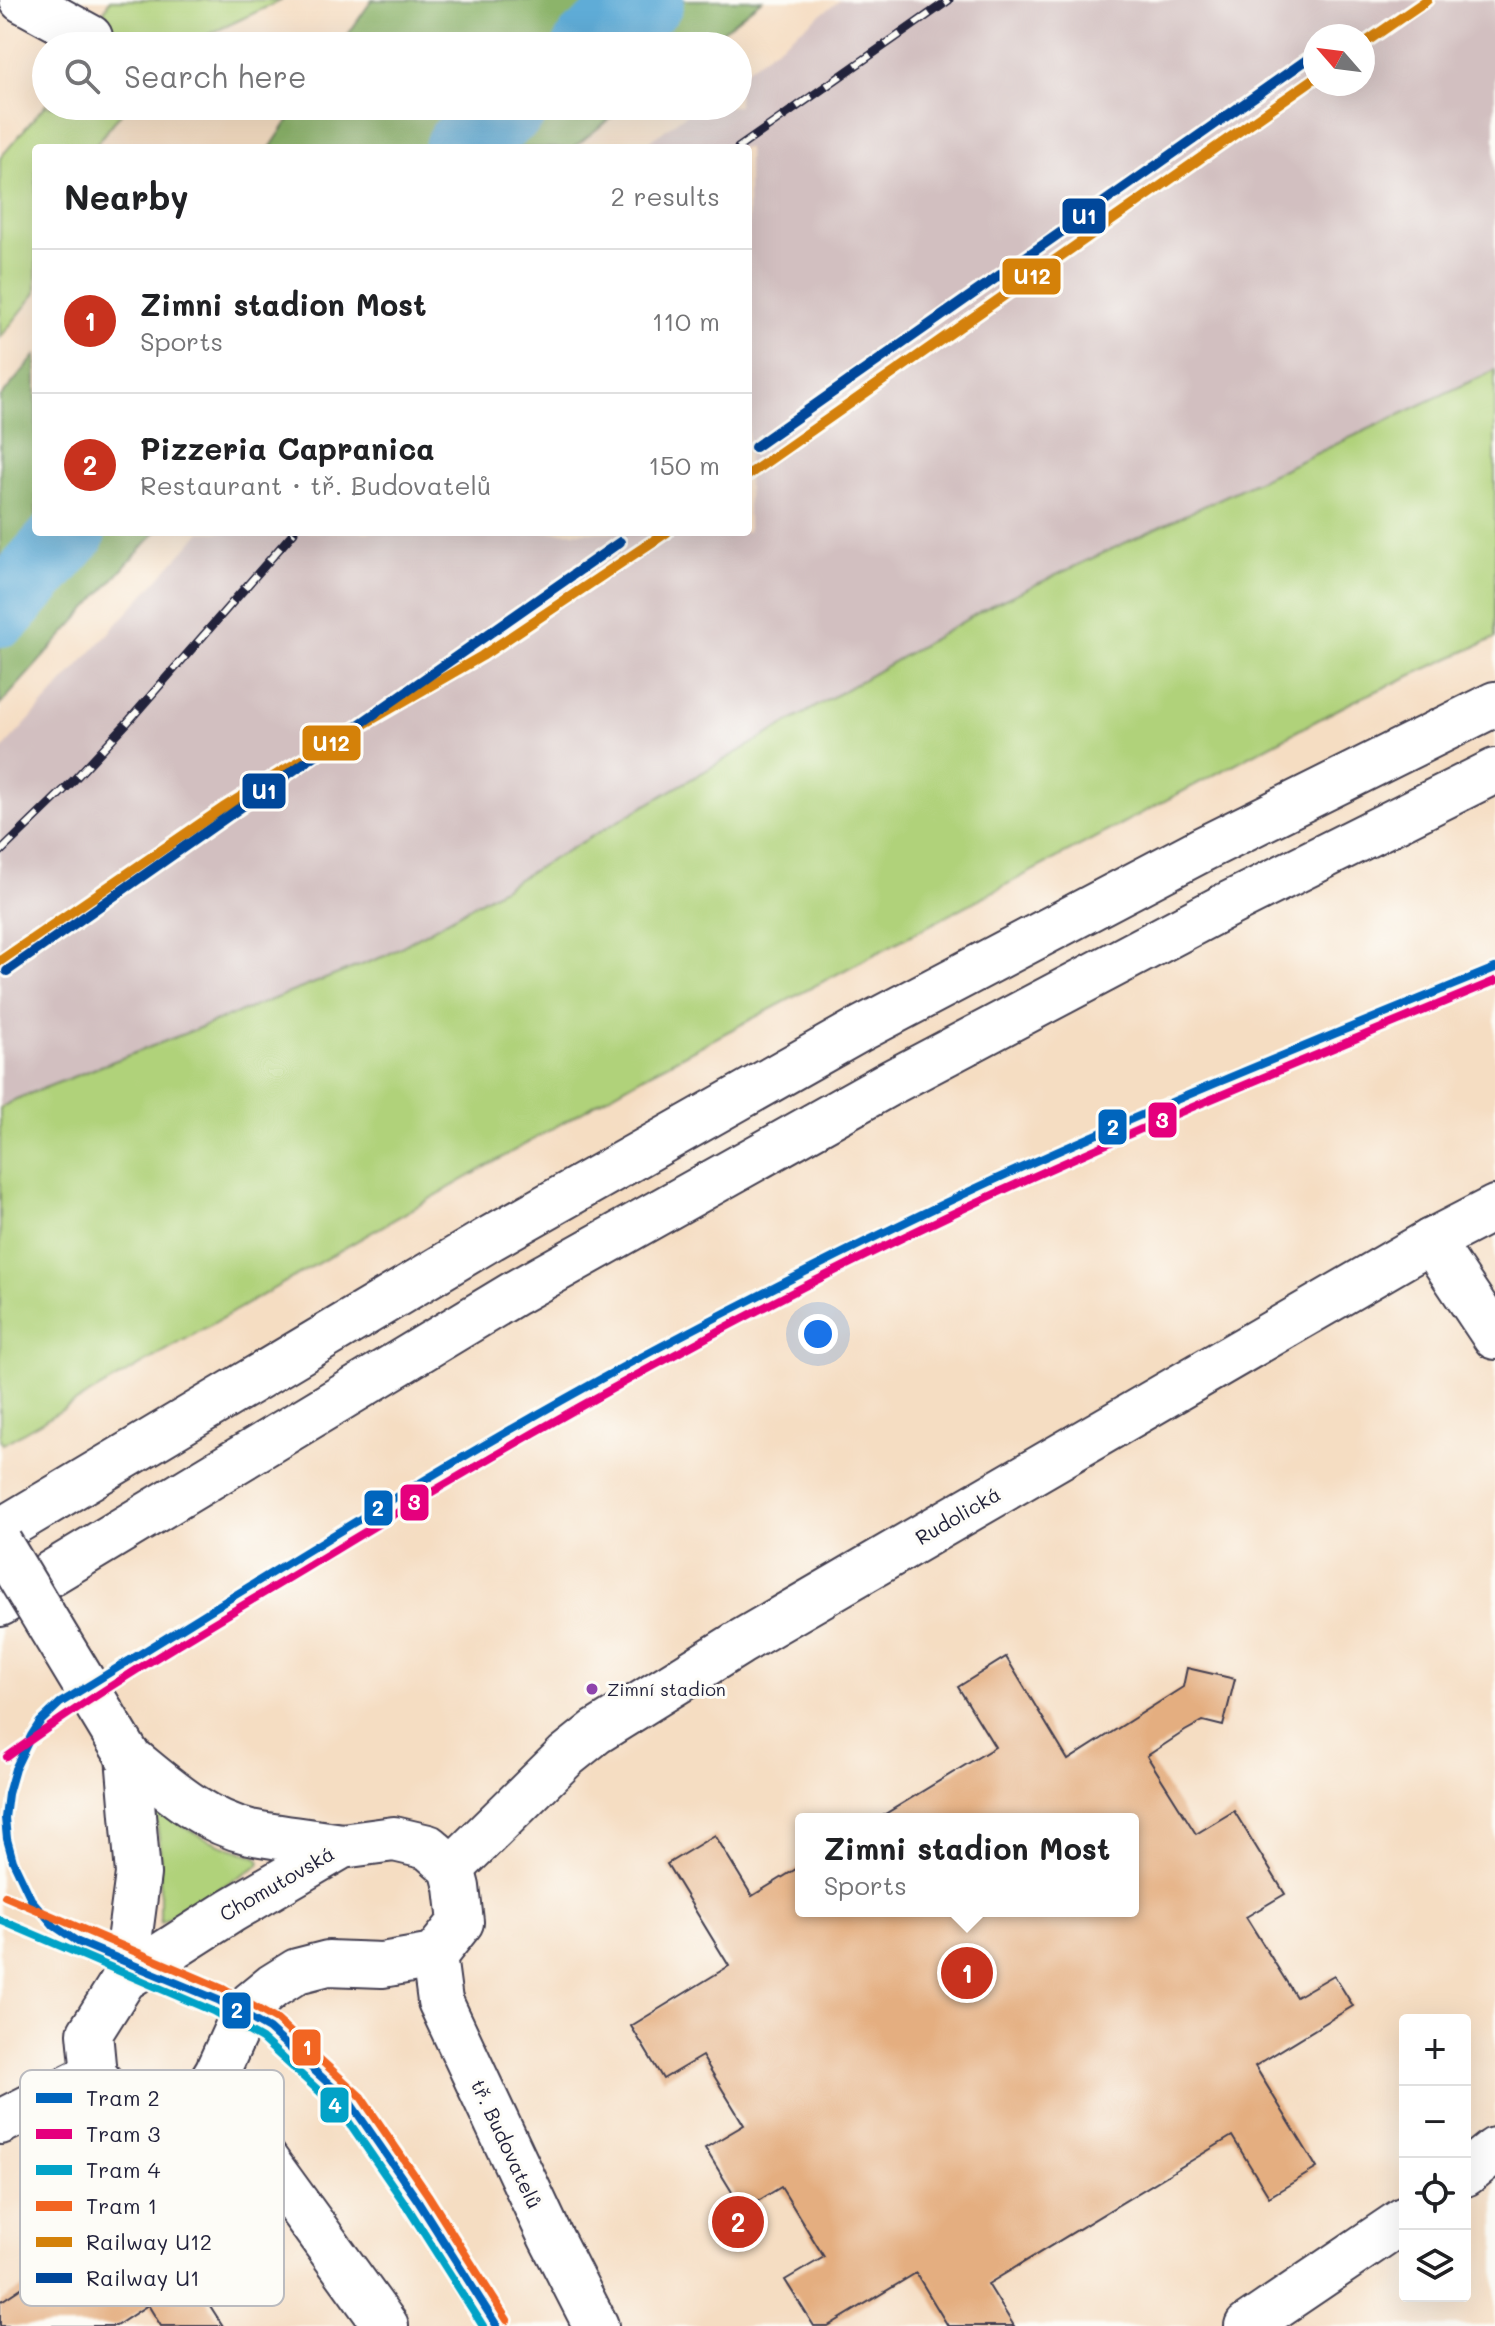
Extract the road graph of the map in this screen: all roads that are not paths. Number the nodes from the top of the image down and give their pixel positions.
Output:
1 (22, 0) edge
2 (81, 32) edge
3 (1495, 704) edge
4 (1495, 771) edge
5 (1495, 1208) edge
6 (1431, 1241) junction
7 (1495, 1337) edge
8 (0, 1531) edge
9 (0, 1544) edge
10 (0, 1604) edge
11 (128, 1756) junction
12 (342, 1846) junction
13 (452, 1868) junction
14 (434, 1956) junction
15 (137, 1960) junction
16 (94, 2070) edge
17 (218, 2070) edge
18 (20, 2112) edge
19 (0, 2122) edge
20 (1495, 2150) edge
21 (1471, 2169) edge
22 (284, 2185) edge
23 (1399, 2223) edge
24 (386, 2326) edge
25 (596, 2326) edge
26 (1247, 2326) edge

1 - 2 main road
3 - 8 main road
4 - 10 main road
5 - 6 main road, Rudolická
6 - 7 main road
6 - 13 main road, Rudolická
9 - 11 main road, bridge
11 - 12 main road
11 - 15 main road
12 - 13 main road, Chomutovská
12 - 15 main road, Chomutovská
13 - 14 main road
14 - 17 main road
14 - 25 main road, tř. Budovatelů
15 - 16 main road, Chomutovská
18 - 19 main road
20 - 21 main road
22 - 24 main road
23 - 26 main road

